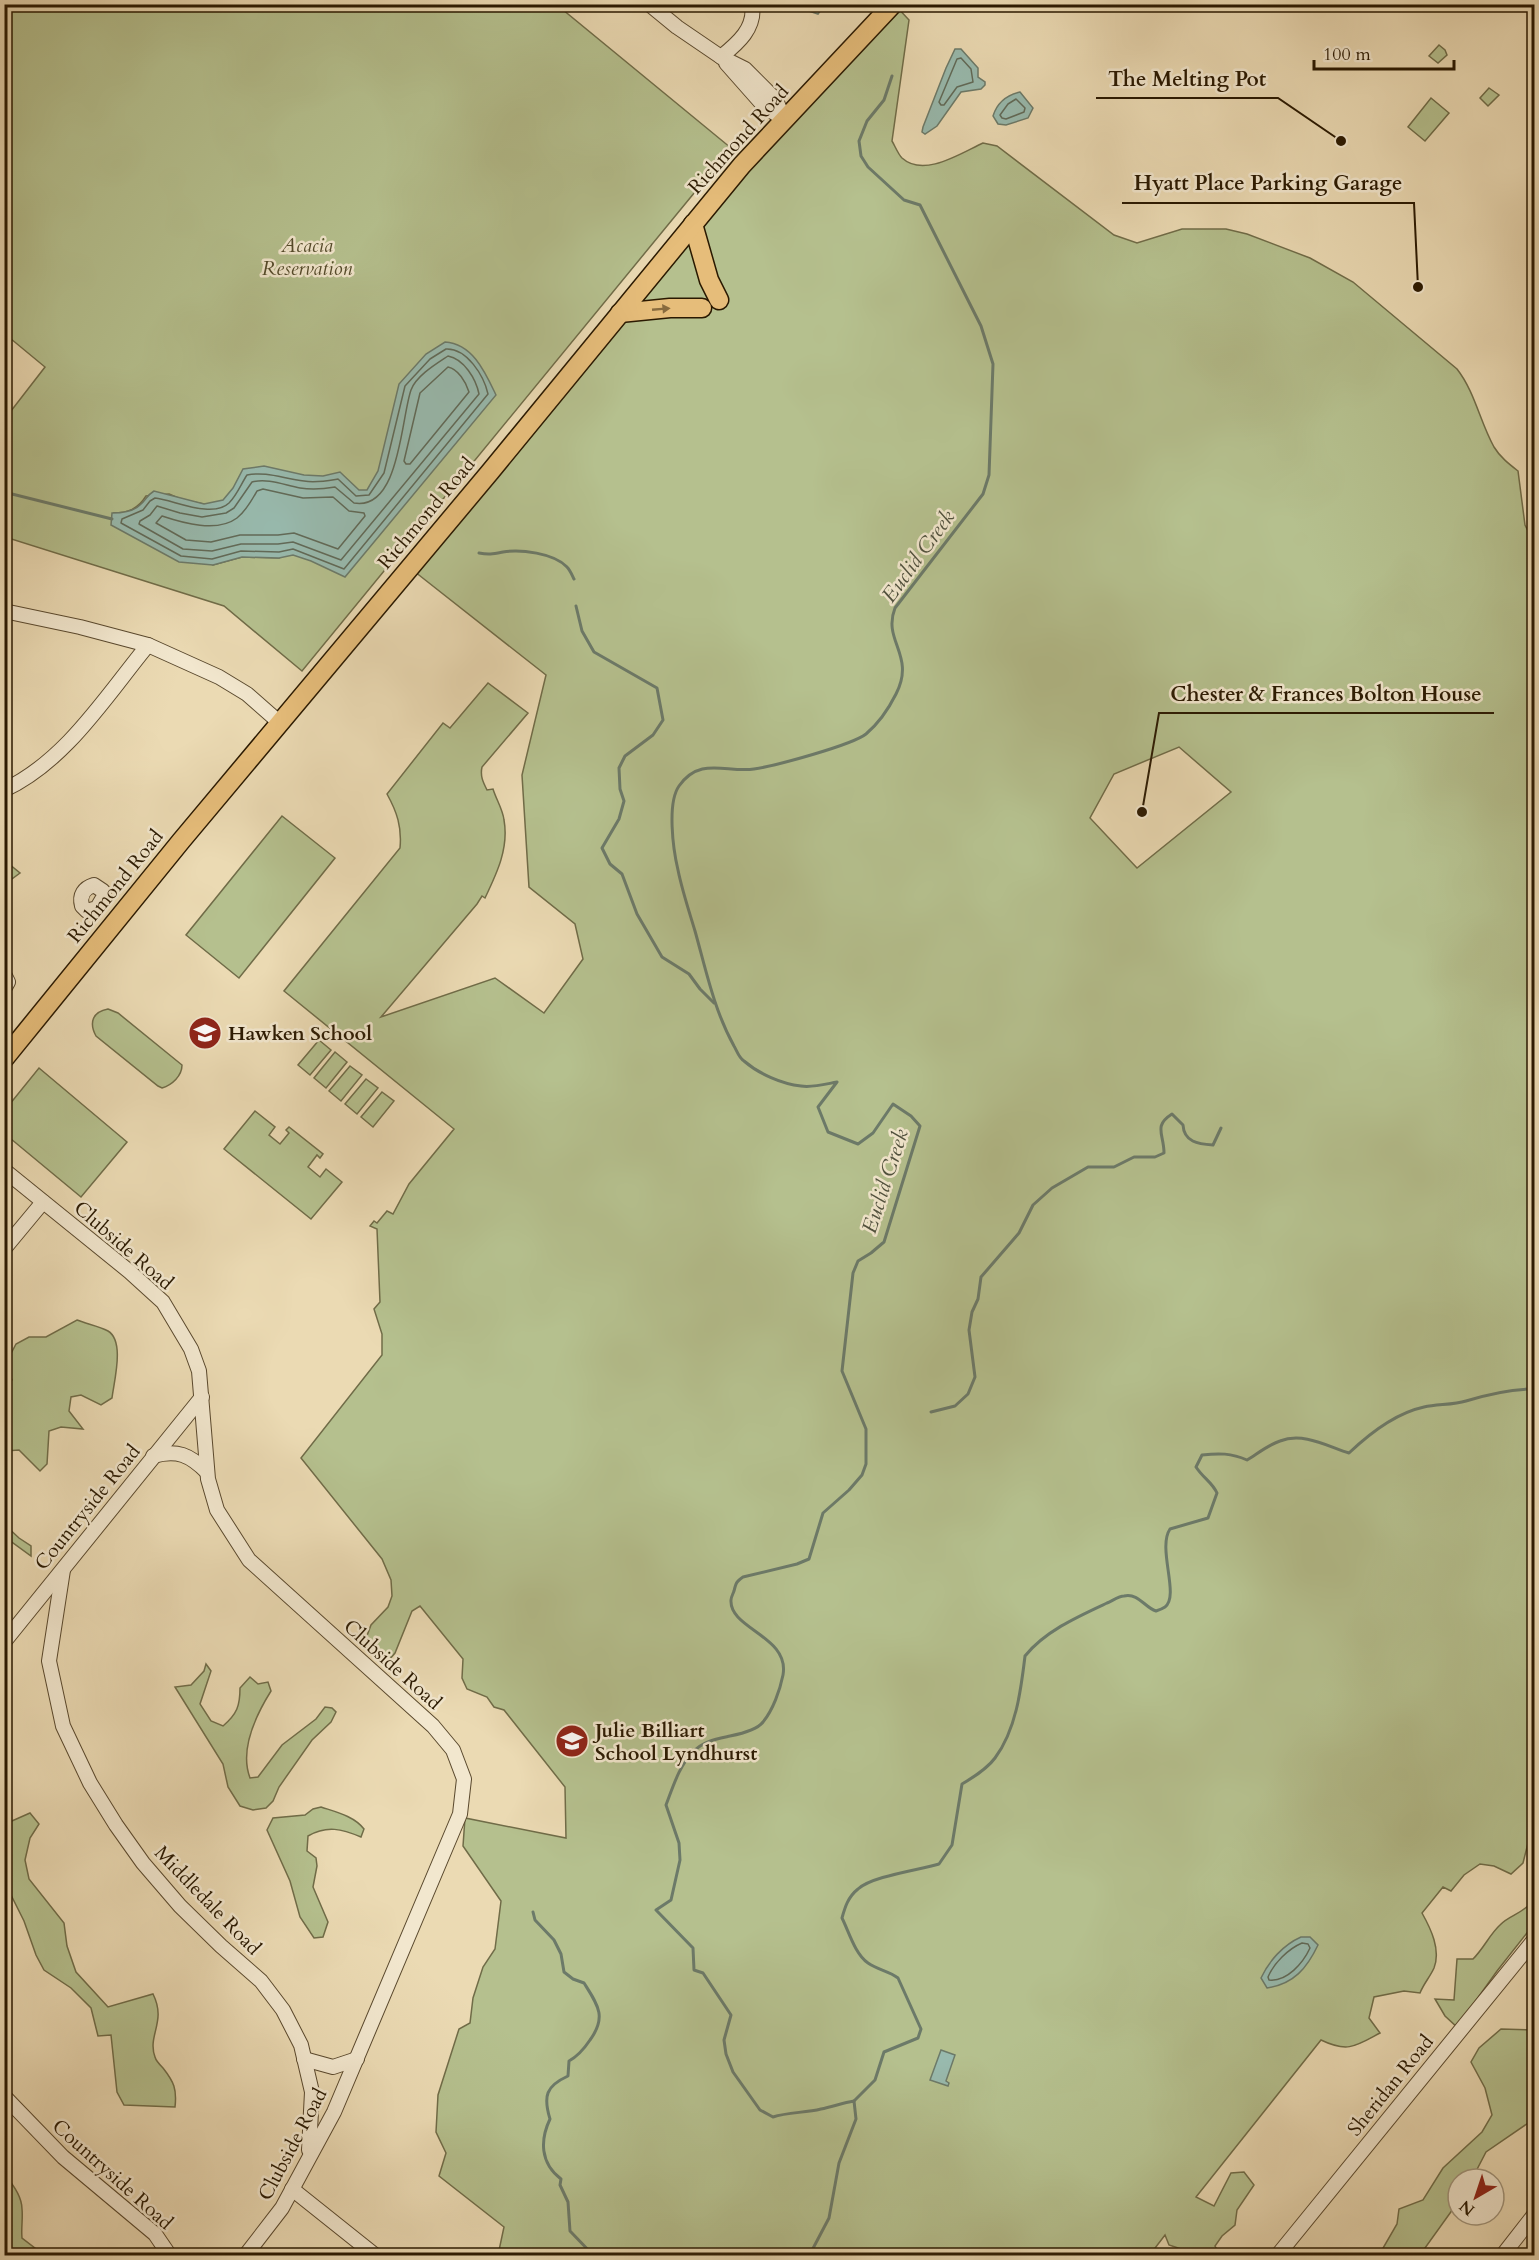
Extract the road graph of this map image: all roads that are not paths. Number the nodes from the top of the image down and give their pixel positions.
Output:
1 (649, 4) edge
2 (752, 4) edge
3 (893, 4) edge
4 (721, 57) junction
5 (784, 119) junction
6 (693, 224) junction
7 (719, 300) dead end
8 (702, 308) dead end
9 (620, 313) junction
10 (7, 616) edge
11 (148, 645) junction
12 (280, 723) junction
13 (4, 790) edge
14 (101, 903) dead end
15 (118, 918) junction
16 (4, 974) edge
17 (4, 988) edge
18 (4, 1059) edge
19 (4, 1170) edge
20 (43, 1202) junction
21 (4, 1249) edge
22 (202, 1397) junction
23 (153, 1455) junction
24 (207, 1472) junction
25 (63, 1570) junction
26 (4, 1641) edge
27 (1534, 1940) edge
28 (304, 2059) junction
29 (357, 2059) junction
30 (4, 2096) edge
31 (309, 2155) junction
32 (292, 2189) junction
33 (1534, 2216) edge
34 (170, 2256) edge
35 (245, 2256) edge
36 (376, 2256) edge
37 (1277, 2256) edge
38 (1502, 2256) edge

1 - 4 street
2 - 4 street
3 - 5 main road, Richmond Road
4 - 5 street
5 - 6 main road, Richmond Road
6 - 7 main road
6 - 9 main road, Richmond Road
9 -> 8 main road
9 - 12 main road, Richmond Road
10 - 11 street
11 - 12 street
11 - 13 street
12 - 15 main road, Richmond Road
14 - 15 street
15 - 18 main road, Richmond Road
16 - 17 street
19 - 20 street, Clubside Road
20 - 21 street
20 - 22 street, Clubside Road
22 - 23 street, Countryside Road
22 - 24 street, Clubside Road
23 - 24 street
23 - 25 street, Countryside Road
24 - 29 street, Clubside Road
25 - 26 street, Countryside Road
25 - 28 street, Middledale Road
27 - 37 street, Sheridan Road
28 - 29 street
28 - 31 street, Middledale Road
29 - 31 street, Clubside Road
30 - 34 street, Countryside Road
31 - 32 street, Clubside Road
32 - 35 street, Clubside Road
32 - 36 street
33 - 38 street

